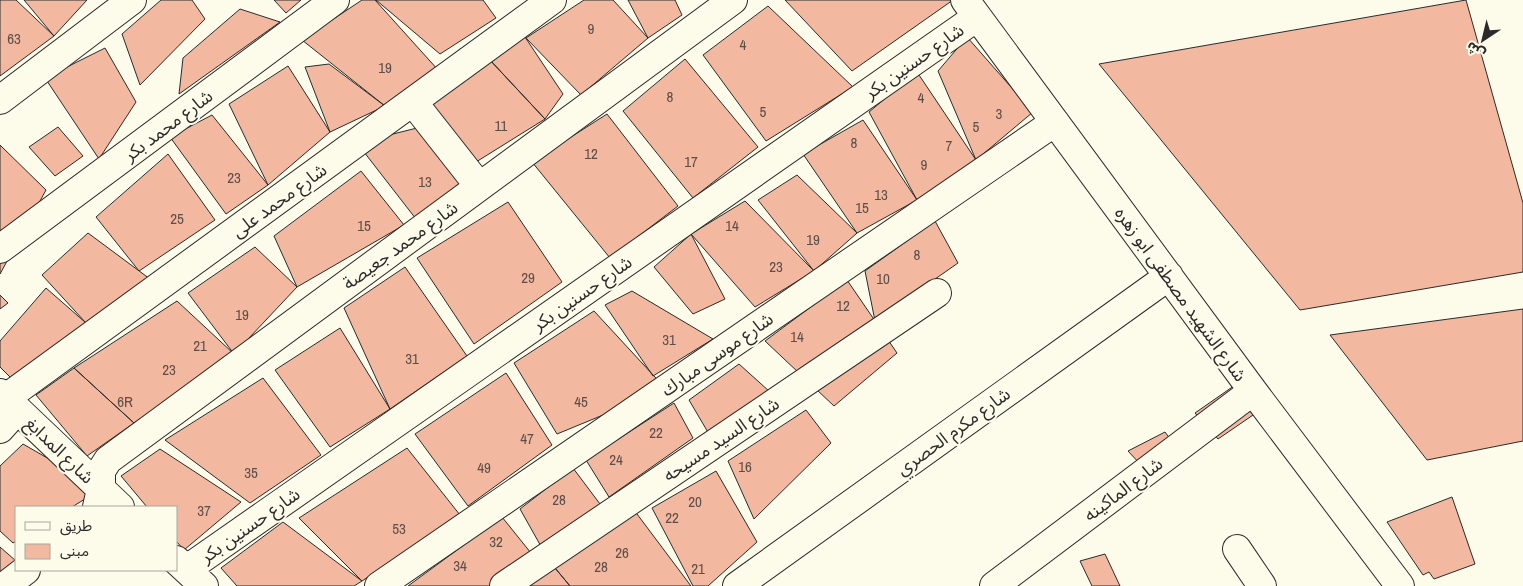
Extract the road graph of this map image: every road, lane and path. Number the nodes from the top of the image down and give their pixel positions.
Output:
1 (132, 0) edge
2 (335, 0) edge
3 (552, 0) edge
4 (733, 0) edge
5 (971, 8) edge
6 (0, 100) edge
7 (413, 102) junction
8 (1055, 122) junction
9 (479, 186) junction
10 (0, 249) edge
11 (1169, 276) junction
12 (937, 293) dead end
13 (1253, 392) junction
14 (6, 407) edge
15 (106, 501) edge
16 (1237, 549) dead end
17 (25, 571) edge
18 (189, 572) edge
19 (1391, 583) edge
20 (5, 586) edge
21 (379, 586) edge
22 (504, 586) edge
23 (737, 586) edge
24 (994, 586) edge
25 (1262, 586) edge

1 - 6 street
2 - 10 street, شارع محمد بكر
3 - 7 street, شارع محمد على
4 - 9 street, شارع محمد جعيصة
5 - 8 street, شارع الشهيد مصطفى ابو زهره
5 - 18 street, شارع حسنين بكر
7 - 9 street
7 - 14 street, شارع محمد على
8 - 11 street, شارع الشهيد مصطفى ابو زهره
8 - 21 street, شارع موسى مبارك
9 - 15 street, شارع محمد جعيصة
11 - 13 street, شارع الشهيد مصطفى ابو زهره
11 - 23 street, شارع مكرم الحصري
12 - 22 street, شارع السيد مسيحه
13 - 19 street, شارع الشهيد مصطفى ابو زهره
13 - 24 street, شارع الماكينه
14 - 15 street, شارع المدابغ
16 - 25 street
17 - 20 street

